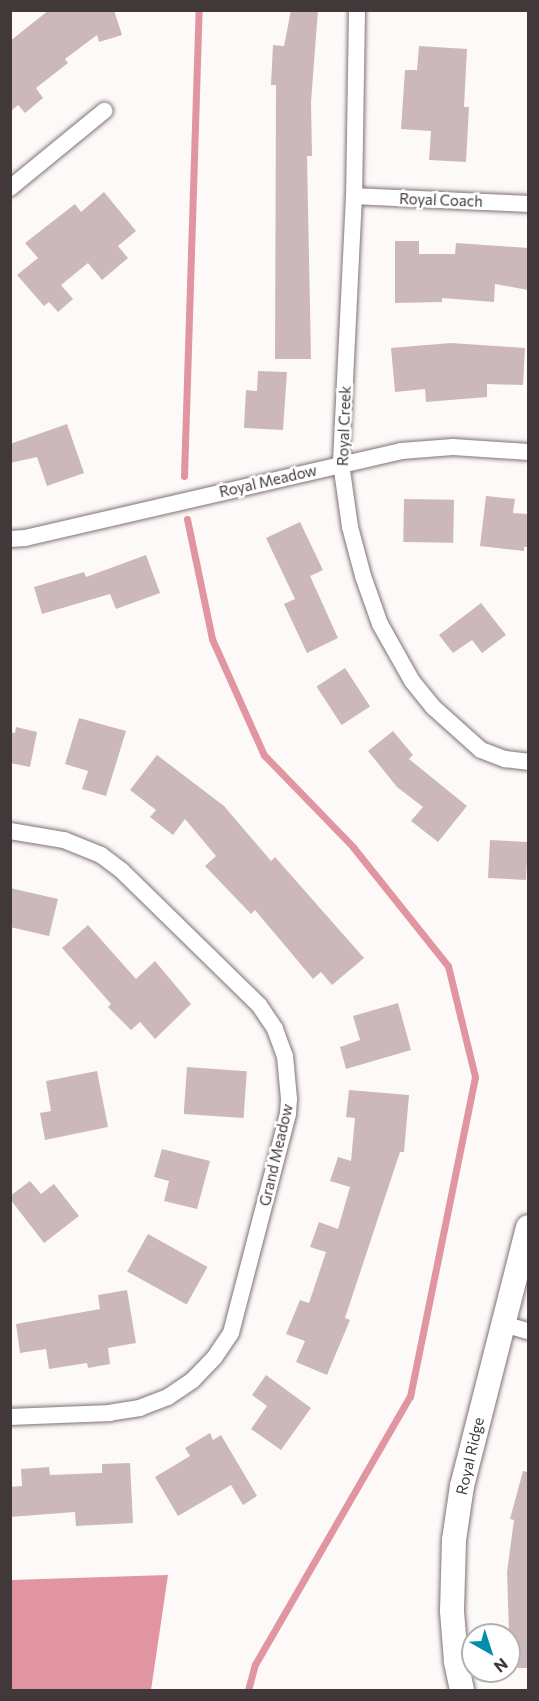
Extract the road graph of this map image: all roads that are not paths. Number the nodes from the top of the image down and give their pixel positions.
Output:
1 (357, 10) edge
2 (104, 111) dead end
3 (10, 188) edge
4 (354, 196) junction
5 (528, 204) edge
6 (528, 452) edge
7 (341, 463) junction
8 (10, 539) edge
9 (528, 762) edge
10 (10, 831) edge
11 (528, 1227) edge
12 (503, 1324) junction
13 (528, 1331) edge
14 (10, 1417) edge
15 (462, 1690) edge

1 - 4 street, Royal Creek
2 - 3 street
4 - 5 street, Royal Coach
4 - 7 street, Royal Creek
6 - 7 street, Royal Meadow
7 - 8 street, Royal Meadow
7 - 9 street, Royal Creek
10 - 14 street, Grand Meadow
11 - 12 street, Royal Ridge
12 - 13 street
12 - 15 street, Royal Ridge

